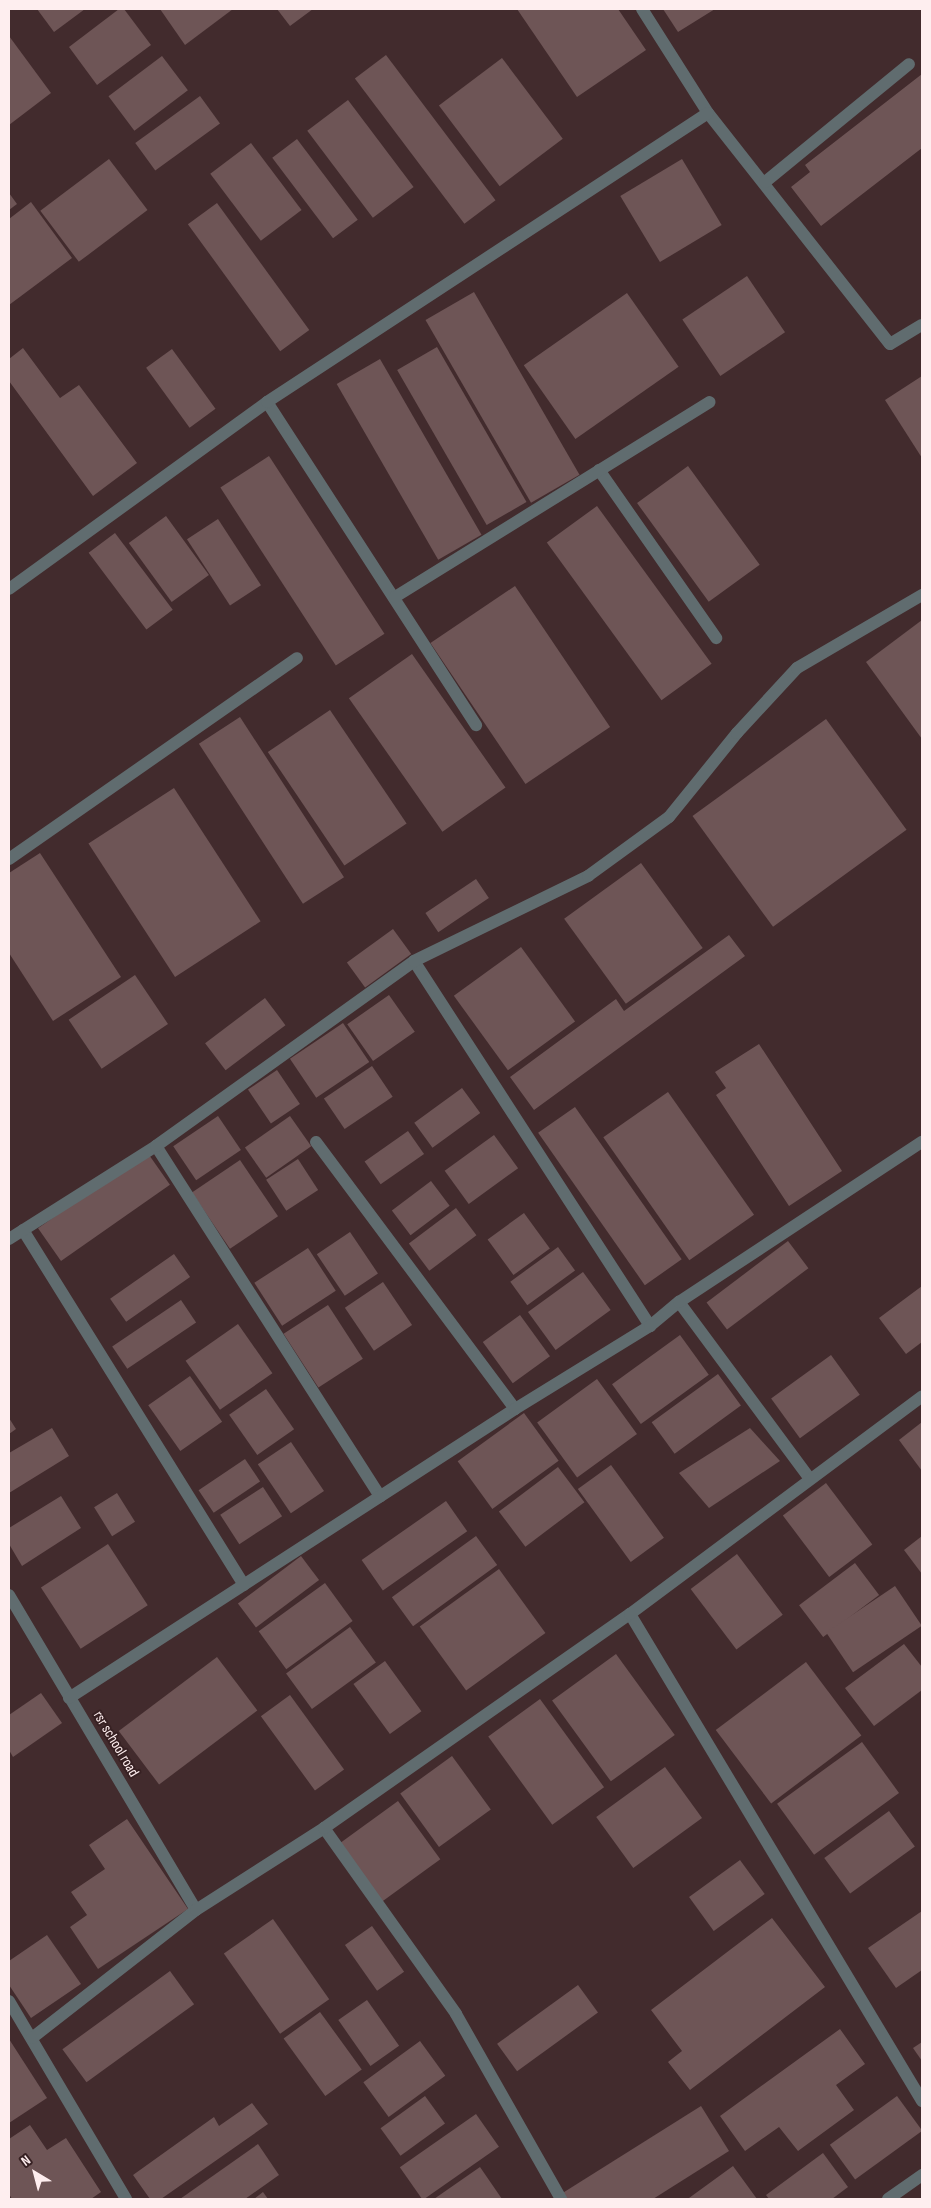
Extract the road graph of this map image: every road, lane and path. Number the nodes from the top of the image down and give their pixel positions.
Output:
1 (642, 9) edge
2 (909, 64) dead end
3 (708, 113) junction
4 (766, 182) junction
5 (922, 325) edge
6 (266, 402) junction
7 (710, 402) dead end
8 (599, 470) junction
9 (9, 589) edge
10 (922, 595) edge
11 (395, 597) junction
12 (716, 638) dead end
13 (297, 658) dead end
14 (476, 725) dead end
15 (9, 859) edge
16 (414, 961) junction
17 (316, 1142) dead end
18 (922, 1142) edge
19 (156, 1146) junction
20 (23, 1230) junction
21 (9, 1239) edge
22 (679, 1302) junction
23 (650, 1326) junction
24 (922, 1396) edge
25 (514, 1409) junction
26 (810, 1478) junction
27 (380, 1496) junction
28 (244, 1585) junction
29 (9, 1595) edge
30 (630, 1614) junction
31 (69, 1698) junction
32 (324, 1828) junction
33 (196, 1910) junction
34 (9, 2002) edge
35 (32, 2038) junction
36 (922, 2101) edge
37 (922, 2175) edge
38 (126, 2199) edge
39 (561, 2199) edge
40 (888, 2199) edge

1 - 3 street
2 - 4 street
3 - 4 street
3 - 6 street
4 - 5 street
6 - 9 street
6 - 11 street
7 - 8 street
8 - 11 street
8 - 12 street
10 - 16 street
11 - 14 street
13 - 15 street
16 - 19 street
16 - 23 street
17 - 25 street
18 - 22 street
19 - 20 street
19 - 27 street
20 - 21 street
20 - 28 street
22 - 23 street
22 - 26 street
23 - 25 street
24 - 26 street
25 - 27 street
26 - 30 street
27 - 28 street
28 - 31 street
29 - 31 street, rsr school road
30 - 32 street
30 - 36 street
31 - 33 street, rsr school road
32 - 33 street
32 - 39 street
33 - 35 street
34 - 35 street
35 - 38 street
37 - 40 street

